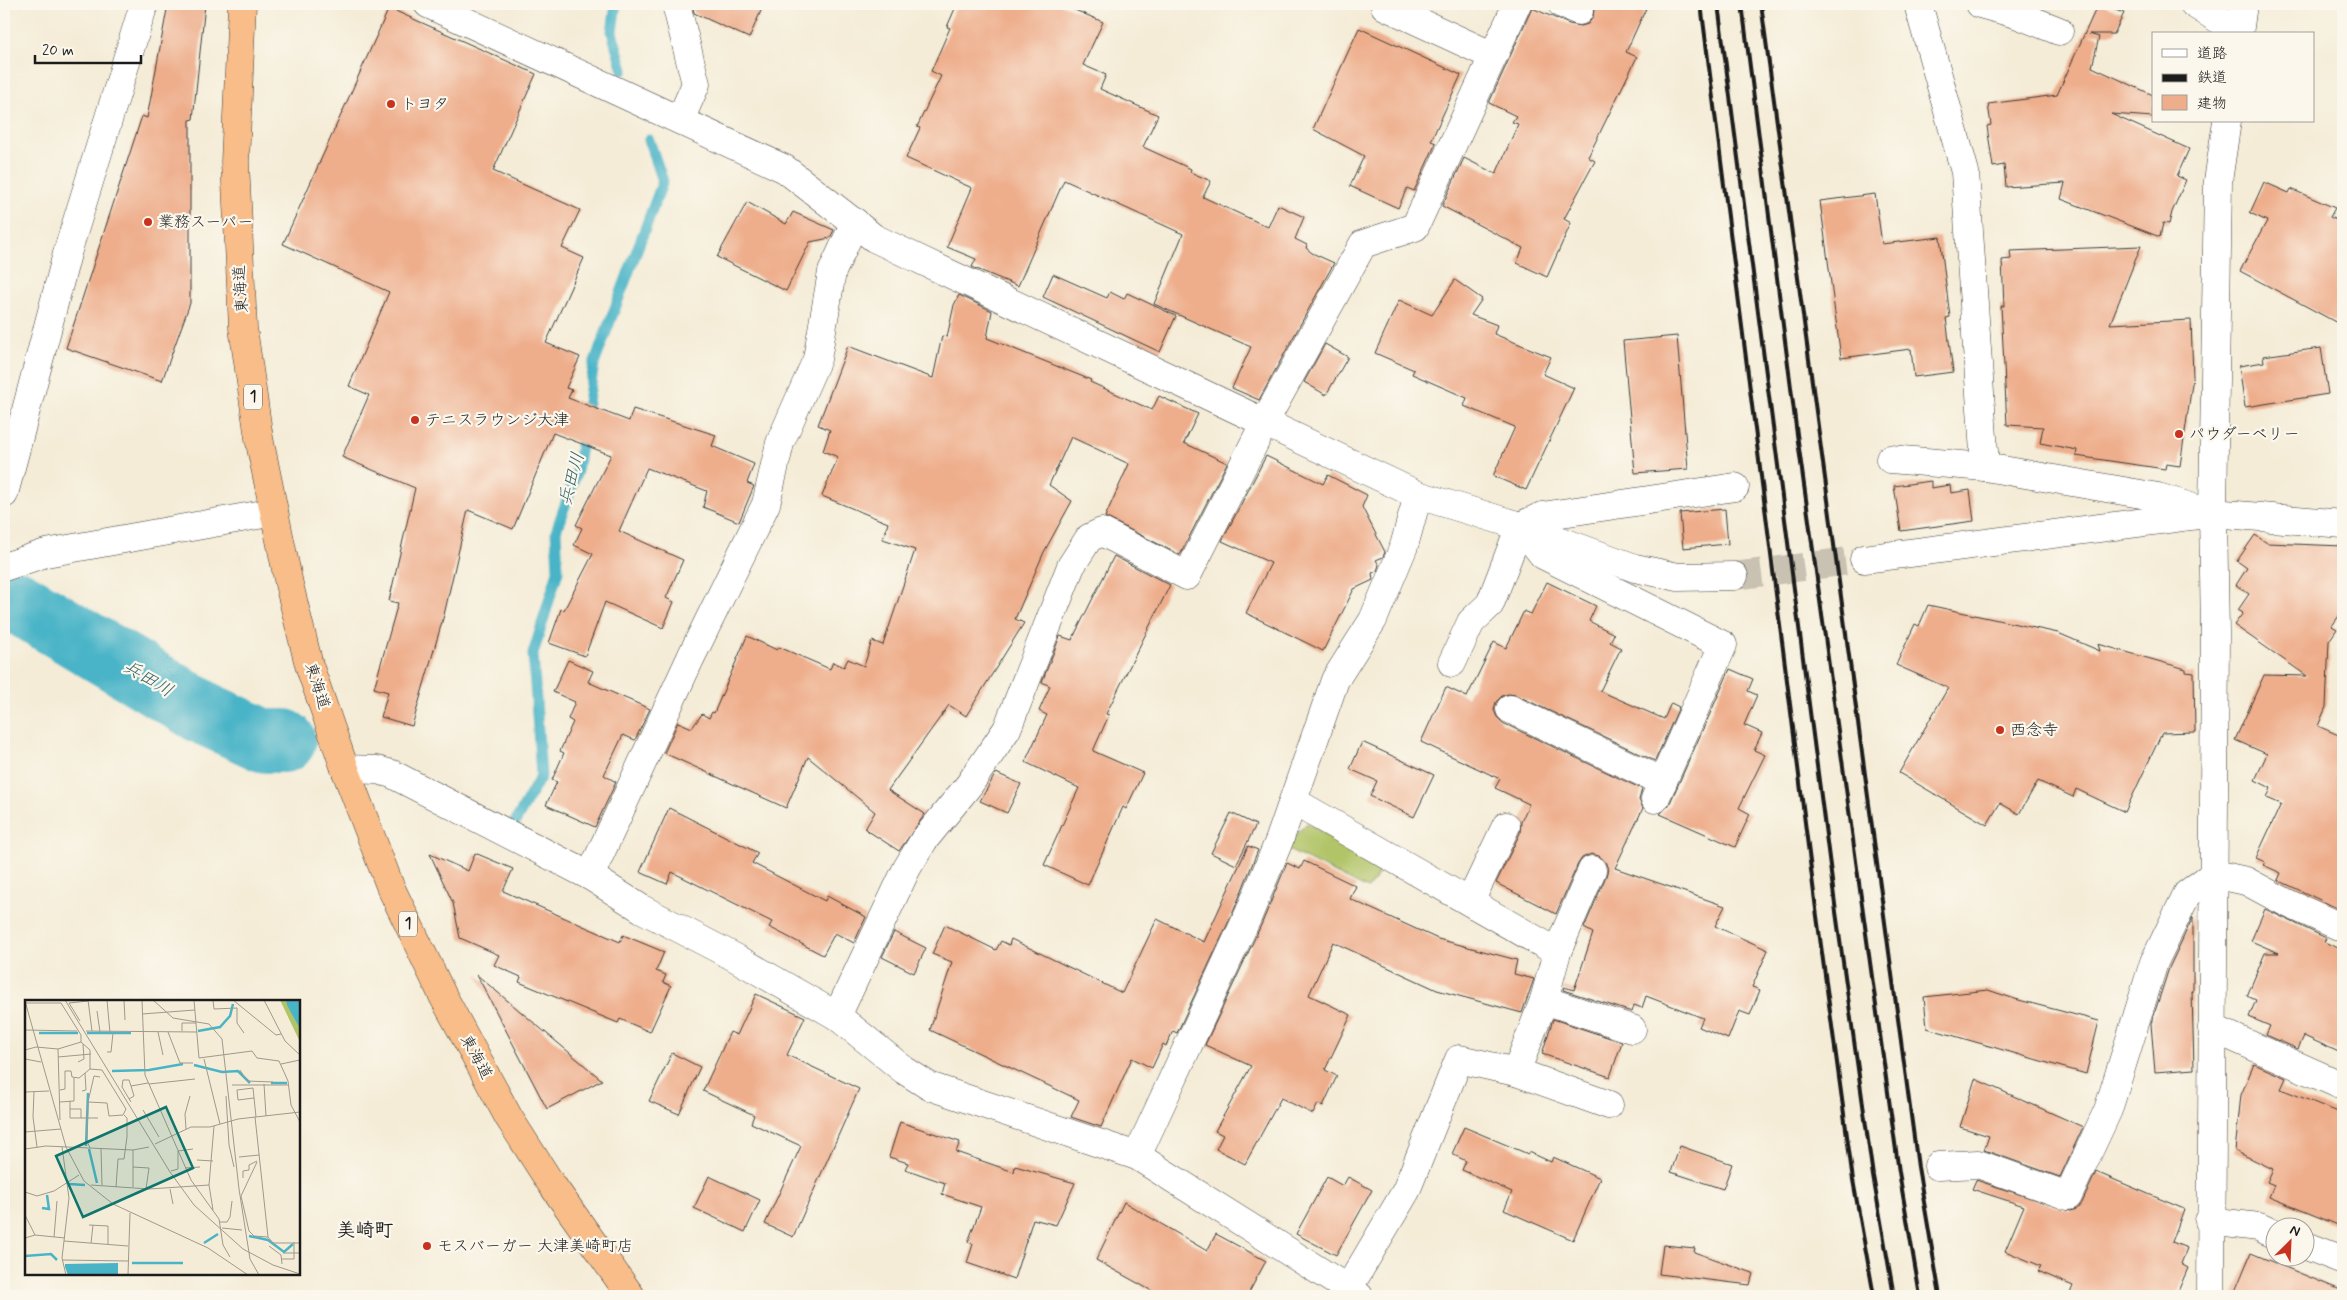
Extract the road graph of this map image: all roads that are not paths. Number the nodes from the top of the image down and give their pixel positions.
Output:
1 (144, 4) edge
2 (242, 4) edge
3 (428, 4) edge
4 (676, 4) edge
5 (1517, 4) edge
6 (1918, 4) edge
7 (1980, 4) edge
8 (2194, 4) edge
9 (2242, 4) edge
10 (1384, 6) dead end
11 (2060, 31) dead end
12 (2237, 32) edge
13 (2239, 32) edge
14 (1493, 56) junction
15 (680, 120) junction
16 (2226, 122) edge
17 (855, 222) junction
18 (1264, 423) junction
19 (1890, 459) dead end
20 (1986, 467) junction
21 (1735, 487) dead end
22 (4, 494) edge
23 (1418, 495) junction
24 (274, 512) junction
25 (2213, 514) junction
26 (2343, 524) edge
27 (1520, 526) junction
28 (1543, 555) junction
29 (1864, 559) tunnel mouth
30 (4, 567) edge
31 (1452, 664) dead end
32 (1510, 709) dead end
33 (345, 769) junction
34 (1293, 801) junction
35 (1506, 826) dead end
36 (1592, 870) dead end
37 (2214, 874) junction
38 (590, 876) junction
39 (1470, 902) junction
40 (2343, 928) edge
41 (1557, 952) junction
42 (1544, 1000) junction
43 (837, 1016) junction
44 (2212, 1028) junction
45 (1632, 1029) dead end
46 (1516, 1072) junction
47 (2336, 1083) dead end
48 (1609, 1105) dead end
49 (1137, 1156) junction
50 (1938, 1166) dead end
51 (2210, 1221) junction
52 (2264, 1230) edge
53 (2314, 1249) edge
54 (2343, 1260) edge
55 (1353, 1293) edge
56 (631, 1296) edge
57 (2210, 1296) edge

1 - 22 street
2 - 24 highway, 東海道 / 1
3 - 15 street
4 - 15 street
5 - 14 street
6 - 20 street
7 - 11 street
8 - 12 street
9 - 13 street
10 - 14 street
14 - 18 street
15 - 17 street
16 - 25 street
17 - 18 street
17 - 38 street
18 - 23 street
18 - 43 street
19 - 20 street
20 - 25 street
21 - 27 street
23 - 27 street
23 - 34 street
24 - 30 street
24 - 33 highway, 東海道 / 1
25 - 26 street
25 - 29 street
25 - 37 street
27 - 28 street
27 - 28 street
27 - 31 street
28 - 32 street
33 - 38 street
33 - 56 highway, 東海道 / 1
34 - 39 street
34 - 49 street
35 - 39 street
36 - 41 street
37 - 40 street
37 - 44 street
37 - 50 street
38 - 43 street
39 - 41 street
41 - 42 street
42 - 45 street
42 - 46 street
43 - 49 street
44 - 47 street
44 - 51 street
46 - 48 street
46 - 55 street
49 - 55 street
51 - 52 street
51 - 57 street
53 - 54 street

